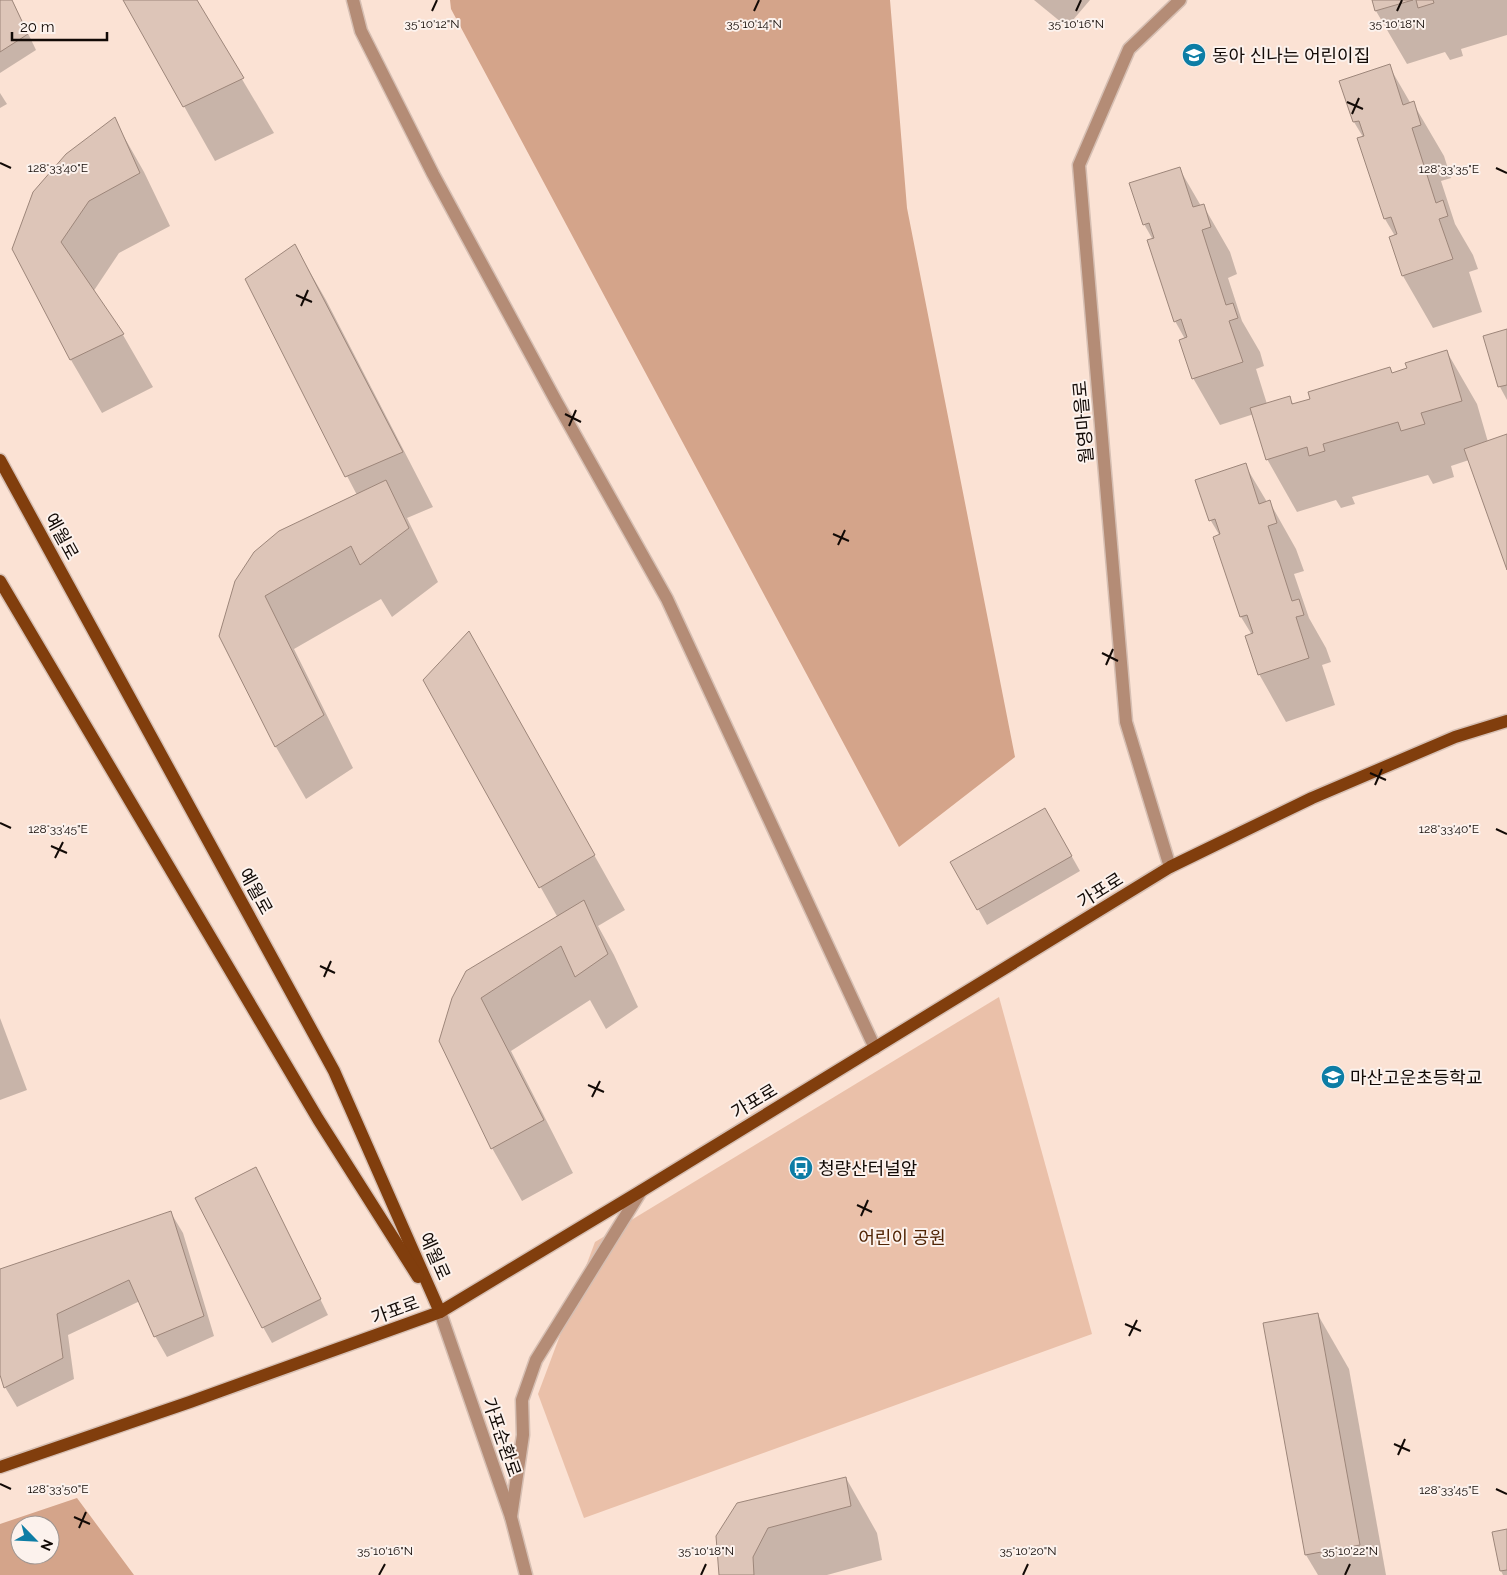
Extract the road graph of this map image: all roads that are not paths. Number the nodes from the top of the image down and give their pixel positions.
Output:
1 (353, 0) edge
2 (1180, 0) edge
3 (0, 460) edge
4 (0, 580) edge
5 (1507, 721) edge
6 (1170, 867) junction
7 (875, 1048) junction
8 (641, 1191) junction
9 (440, 1312) junction
10 (0, 1467) edge
11 (511, 1517) junction
12 (526, 1575) edge

1 - 7 street
2 - 6 street, 월영마을로
3 - 9 main road, 예월로
4 - 9 main road, 예월로
5 - 6 main road, 가포로
6 - 7 main road, 가포로
7 - 8 main road, 가포로
8 - 9 main road, 가포로
8 - 11 street
9 - 10 main road, 가포로
9 - 11 street, 가포순환로
11 - 12 street, 가포순환로

